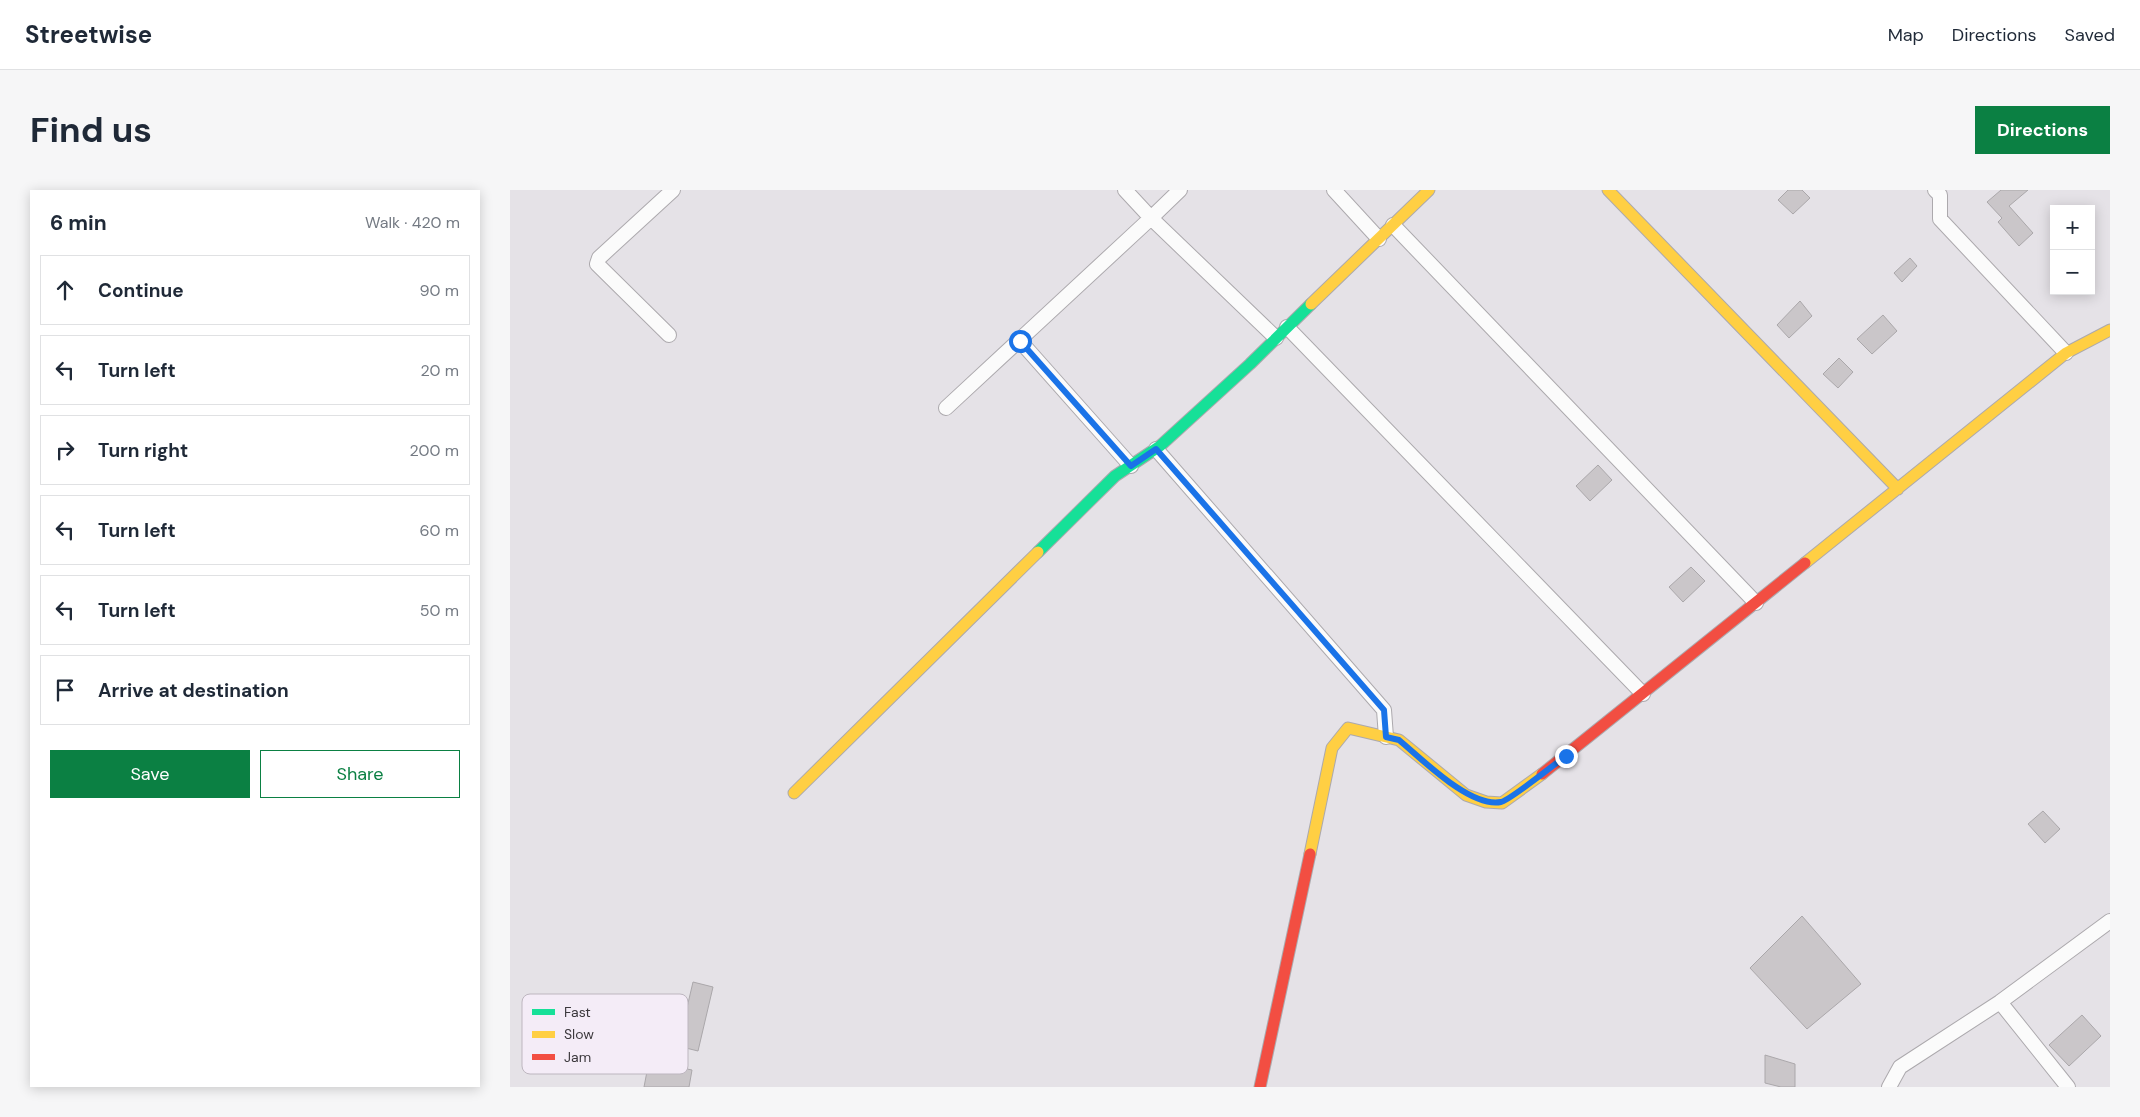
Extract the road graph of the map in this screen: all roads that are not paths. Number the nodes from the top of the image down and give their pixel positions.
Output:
1 (673, 190) edge
2 (1125, 190) edge
3 (1180, 190) edge
4 (1334, 190) edge
5 (1429, 190) edge
6 (1608, 190) edge
7 (1935, 190) edge
8 (1151, 218) junction
9 (1393, 225) junction
10 (1379, 239) junction
11 (1287, 327) junction
12 (2110, 330) edge
13 (669, 335) dead end
14 (1276, 338) junction
15 (1020, 341) junction
16 (2066, 353) junction
17 (946, 408) dead end
18 (1156, 449) junction
19 (1131, 466) junction
20 (1898, 489) junction
21 (1756, 603) junction
22 (1643, 694) junction
23 (1386, 737) junction
24 (794, 793) dead end
25 (2110, 921) edge
26 (2000, 1002) junction
27 (1260, 1087) edge
28 (1889, 1087) edge
29 (2068, 1087) edge

1 - 13 street
2 - 8 street
3 - 8 street
4 - 10 street
5 - 9 street
6 - 20 street
7 - 16 street
8 - 14 street
8 - 15 street
9 - 10 street
9 - 21 street
10 - 11 street
11 - 14 street
11 - 22 street
12 - 16 street
14 - 18 street
15 - 17 street
15 - 19 street
16 - 20 street
18 - 19 street
18 - 23 street
19 - 24 street
20 - 21 street
21 - 22 street
22 - 23 street
23 - 27 street
25 - 26 street
26 - 28 street
26 - 29 street

